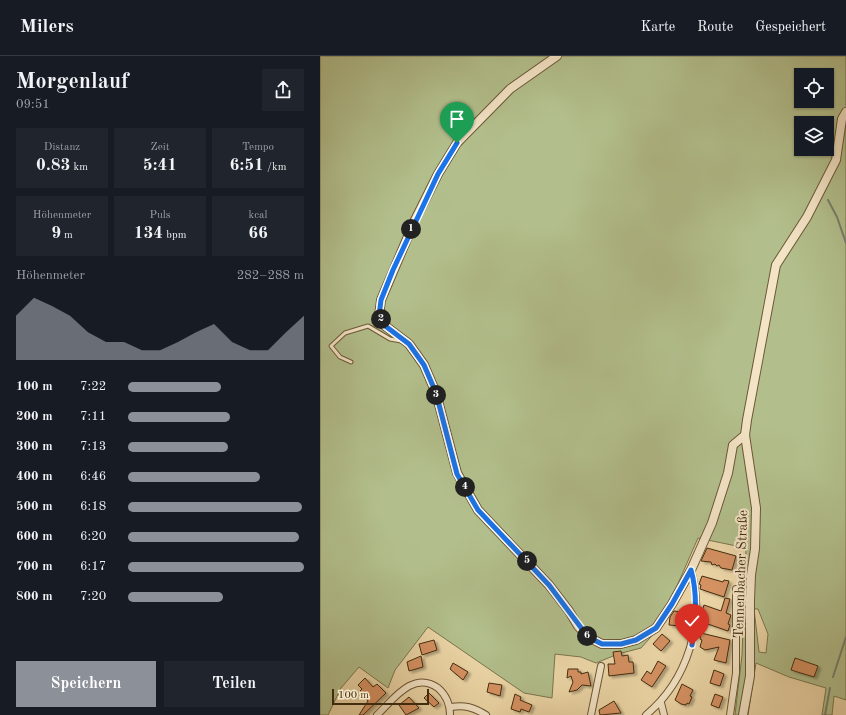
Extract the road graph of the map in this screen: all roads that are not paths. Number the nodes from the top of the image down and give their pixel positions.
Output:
1 (557, 56) edge
2 (846, 112) edge
3 (407, 342) junction
4 (351, 362) dead end
5 (745, 435) junction
6 (691, 570) junction
7 (736, 589) dead end
8 (601, 666) dead end
9 (661, 703) junction
10 (450, 707) junction
11 (377, 715) edge
12 (450, 715) edge
13 (486, 715) edge
14 (591, 715) edge
15 (646, 715) edge
16 (664, 715) edge
17 (730, 715) edge
18 (743, 715) edge

1 - 3 street
2 - 5 street
3 - 4 lane
3 - 6 street
5 - 6 street
5 - 18 street, Tennenbacher Straße
6 - 9 street
7 - 17 street
8 - 14 street
9 - 15 street
9 - 16 street
10 - 11 street
10 - 12 street
10 - 13 street

